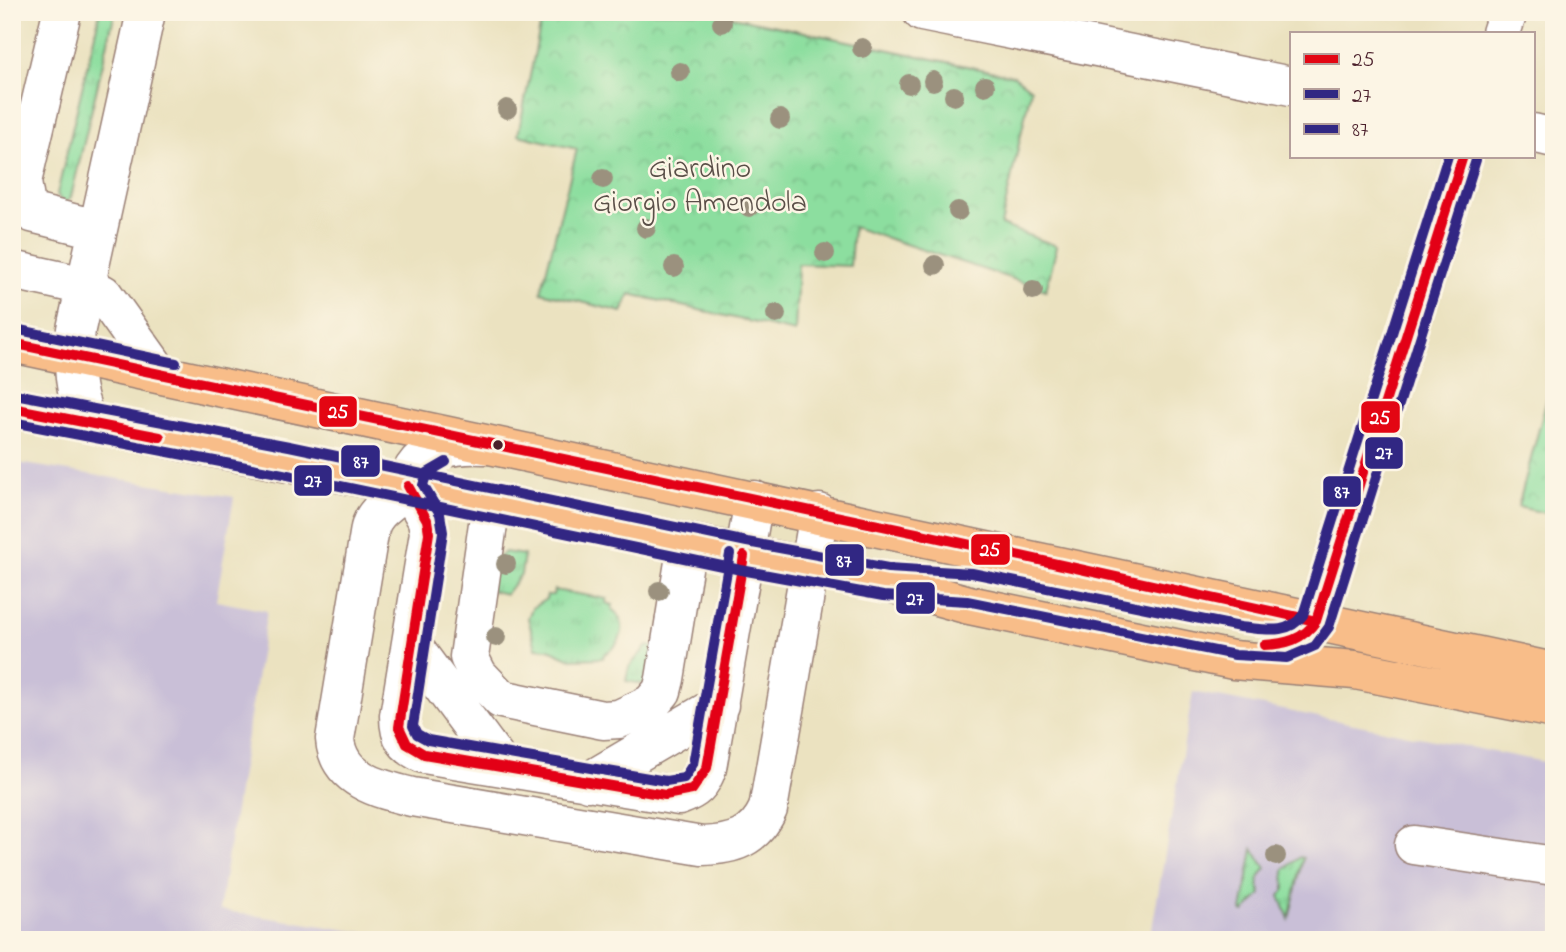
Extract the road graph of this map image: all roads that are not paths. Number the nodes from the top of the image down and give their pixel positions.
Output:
1 (62, 12) edge
2 (146, 12) edge
3 (922, 12) edge
4 (1508, 12) edge
5 (1502, 32) edge
6 (1290, 86) edge
7 (1534, 133) edge
8 (1554, 138) edge
9 (1462, 158) edge
10 (17, 190) edge
11 (96, 229) junction
12 (12, 270) edge
13 (85, 286) junction
14 (12, 343) edge
15 (73, 356) junction
16 (160, 374) junction
17 (12, 408) edge
18 (88, 423) junction
19 (497, 446) junction
20 (408, 486) junction
21 (754, 500) junction
22 (491, 503) junction
23 (819, 513) junction
24 (687, 544) junction
25 (744, 556) junction
26 (808, 567) junction
27 (886, 582) junction
28 (1316, 621) junction
29 (411, 644) junction
30 (1554, 671) edge
31 (719, 705) junction
32 (1554, 709) edge
33 (502, 767) junction
34 (588, 782) junction
35 (1414, 845) dead end
36 (1554, 866) edge

1 - 10 street
2 - 11 street
3 - 6 street
4 - 5 street
7 - 8 street
9 - 28 street
10 - 11 street
11 - 13 street
12 - 13 street
13 - 15 street
13 - 16 street
14 - 15 main road
15 - 16 main road
15 - 18 street
16 - 19 main road
17 - 18 main road
18 - 20 main road
19 - 20 street
19 - 21 main road
20 - 22 main road
20 - 26 street
20 - 29 street
21 - 23 main road
21 - 25 street
22 - 24 main road
22 - 24 street
23 - 26 street
23 - 28 main road
24 - 25 main road
25 - 26 main road
25 - 31 street
26 - 27 main road
27 - 28 main road
27 - 32 main road
28 - 30 main road
29 - 33 street
29 - 33 street
31 - 34 street
31 - 34 street
33 - 34 street
35 - 36 street

